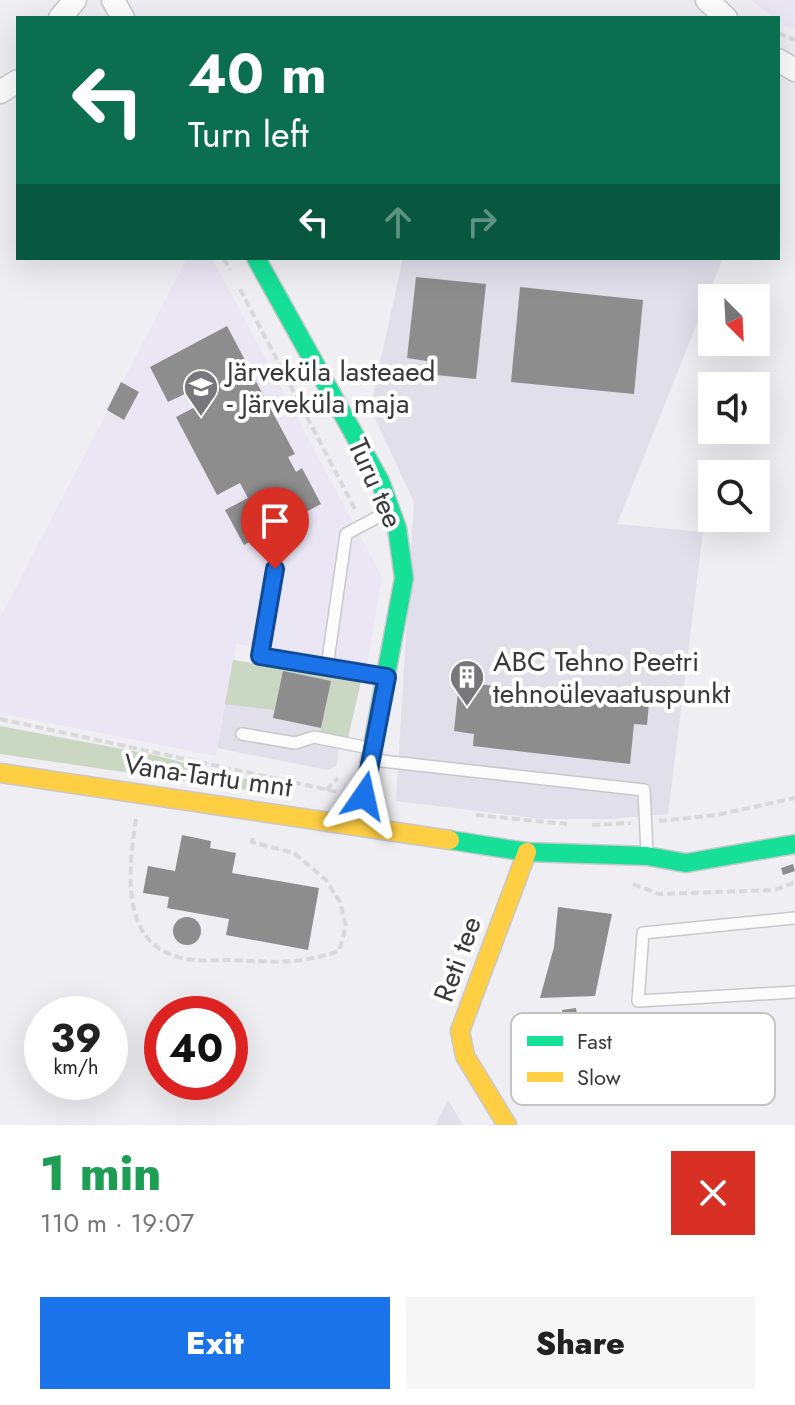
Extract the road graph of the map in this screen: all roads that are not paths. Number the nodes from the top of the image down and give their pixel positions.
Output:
1 (75, 0) edge
2 (707, 0) edge
3 (62, 16) edge
4 (724, 16) edge
5 (257, 260) edge
6 (393, 509) junction
7 (275, 569) dead end
8 (327, 667) junction
9 (387, 677) junction
10 (242, 734) dead end
11 (372, 754) junction
12 (0, 773) edge
13 (358, 825) junction
14 (746, 833) dead end
15 (795, 844) edge
16 (527, 852) junction
17 (647, 856) junction
18 (795, 857) edge
19 (686, 863) junction
20 (795, 906) edge
21 (795, 917) edge
22 (795, 992) edge
23 (507, 1125) edge

1 - 3 street
2 - 4 street
5 - 6 street, Turu tee
6 - 8 lane
6 - 9 street, Turu tee
7 - 8 lane
8 - 9 lane
9 - 11 street, Turu tee
10 - 11 lane
11 - 13 street, Turu tee
11 - 17 lane
12 - 13 street, Vana-Tartu mnt
13 - 16 street, Vana-Tartu mnt
14 - 17 street, Vana-Tartu mnt
15 - 19 street, Vana-Tartu mnt
16 - 17 street, Vana-Tartu mnt
16 - 23 street, Reti tee
17 - 19 street, Vana-Tartu mnt
18 - 19 lane
20 - 21 lane
21 - 22 lane

